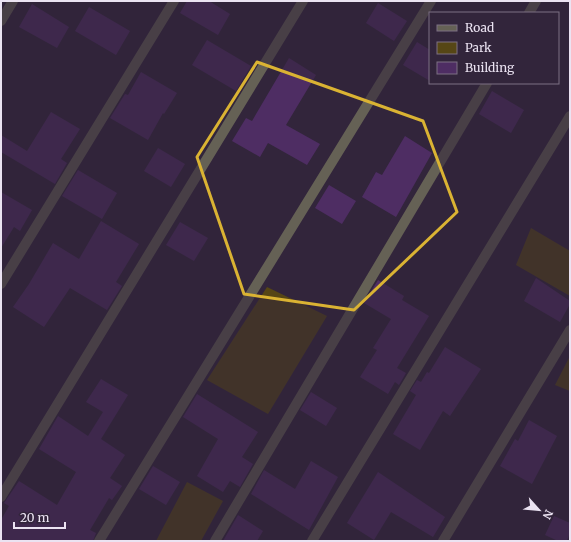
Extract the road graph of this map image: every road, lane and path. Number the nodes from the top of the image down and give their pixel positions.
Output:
1 (13, 1) edge
2 (174, 1) edge
3 (303, 1) edge
4 (430, 1) edge
5 (536, 1) edge
6 (530, 12) edge
7 (1, 21) edge
8 (486, 84) edge
9 (570, 116) edge
10 (1, 284) edge
11 (570, 330) edge
12 (1, 497) edge
13 (100, 541) edge
14 (215, 541) edge
15 (312, 541) edge
16 (443, 541) edge

1 - 7 street
2 - 10 street
3 - 12 street
4 - 13 street
5 - 6 street
8 - 14 street
9 - 15 street
11 - 16 street

